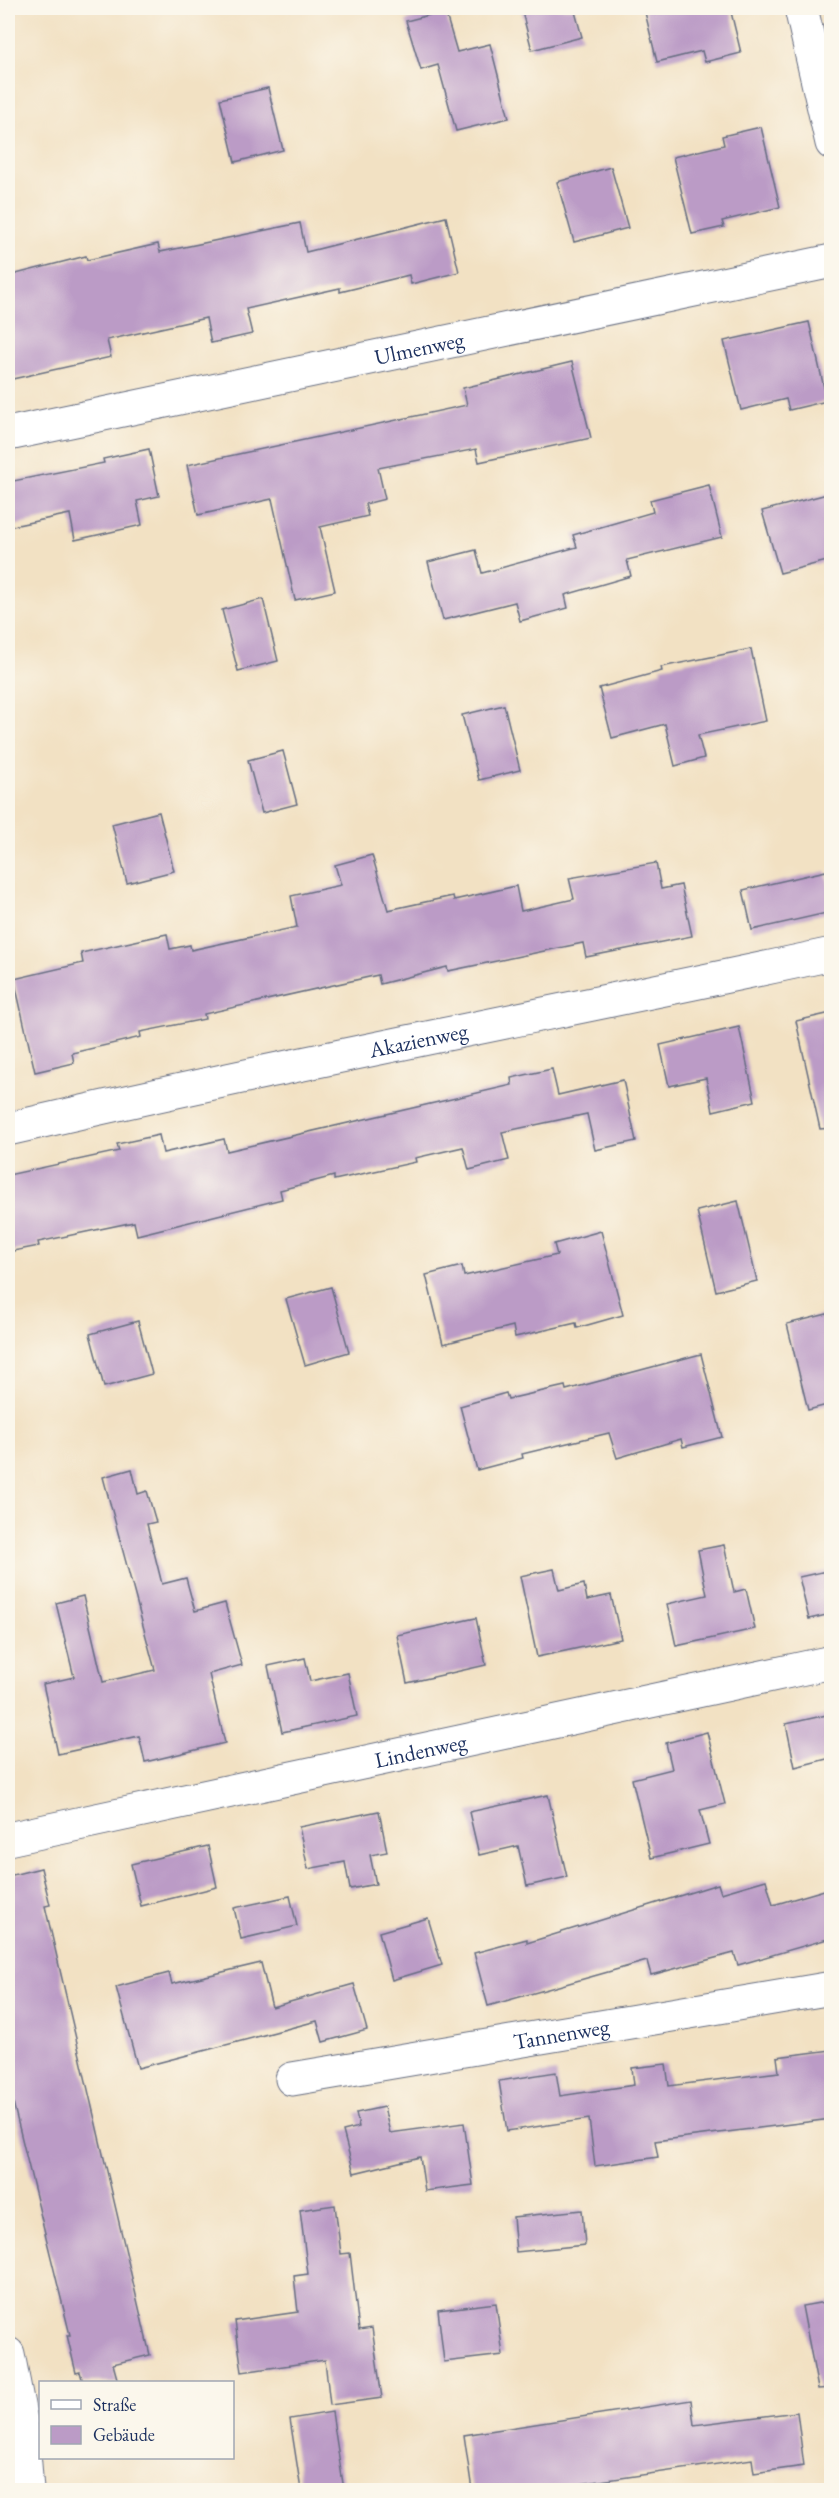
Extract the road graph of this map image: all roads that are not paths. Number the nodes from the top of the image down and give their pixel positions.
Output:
1 (801, 8) edge
2 (831, 143) edge
3 (831, 261) edge
4 (8, 434) edge
5 (831, 954) edge
6 (8, 1129) edge
7 (831, 1662) edge
8 (8, 1839) edge
9 (831, 1988) edge
10 (292, 2079) dead end
11 (8, 2354) edge
12 (27, 2490) edge

1 - 2 street
3 - 4 street, Ulmenweg
5 - 6 street, Akazienweg
7 - 8 street, Lindenweg
9 - 10 street, Tannenweg
11 - 12 street

